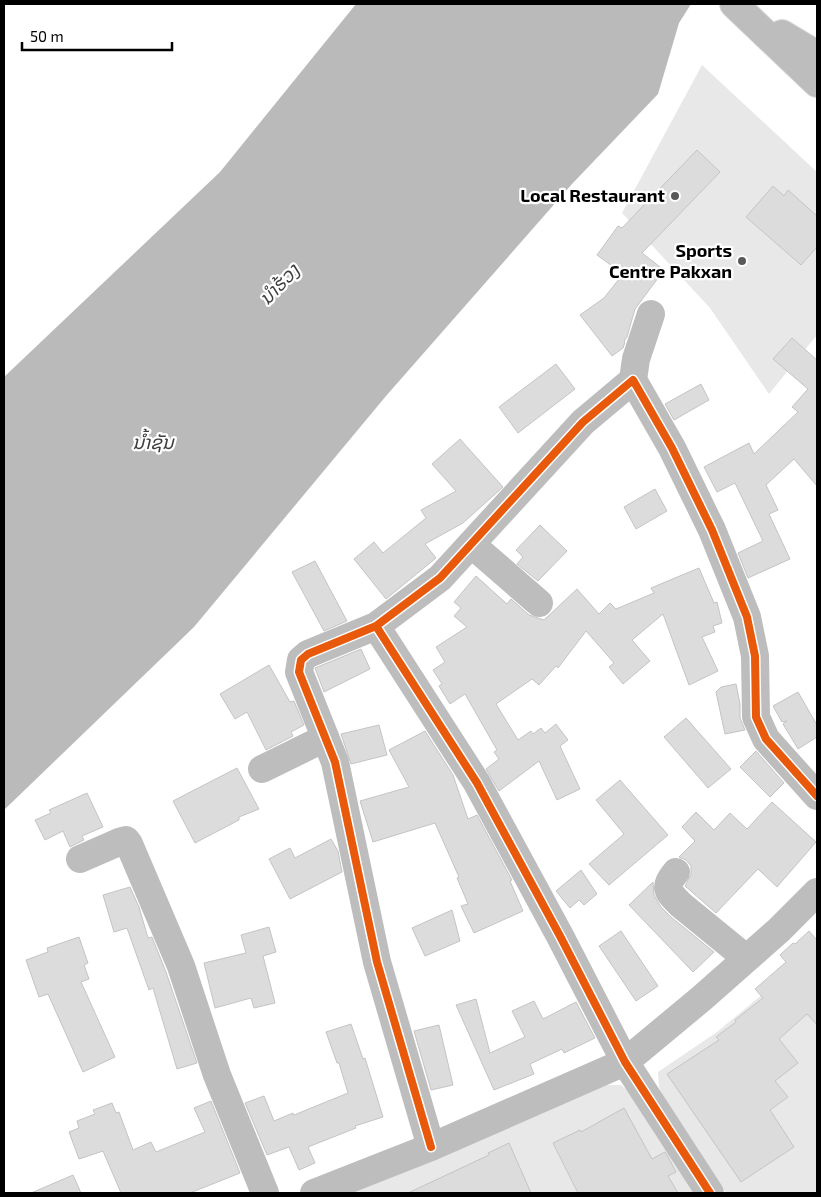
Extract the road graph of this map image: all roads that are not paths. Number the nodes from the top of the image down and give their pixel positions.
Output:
1 (737, 6) edge
2 (817, 55) edge
3 (817, 83) edge
4 (651, 314) dead end
5 (633, 380) junction
6 (471, 544) junction
7 (540, 603) dead end
8 (376, 626) junction
9 (325, 738) junction
10 (262, 769) dead end
11 (817, 796) edge
12 (80, 859) dead end
13 (676, 872) dead end
14 (817, 892) edge
15 (746, 958) junction
16 (625, 1062) junction
17 (431, 1147) junction
18 (265, 1193) edge
19 (314, 1193) edge
20 (710, 1193) edge

1 - 2 main road
1 - 3 main road
4 - 5 main road
5 - 6 main road
5 - 11 main road
6 - 7 main road
6 - 8 main road
8 - 9 main road
8 - 16 main road
9 - 10 main road
9 - 17 main road
12 - 18 main road
13 - 15 main road
14 - 15 main road
15 - 16 main road
16 - 17 main road
16 - 20 main road
17 - 19 main road

